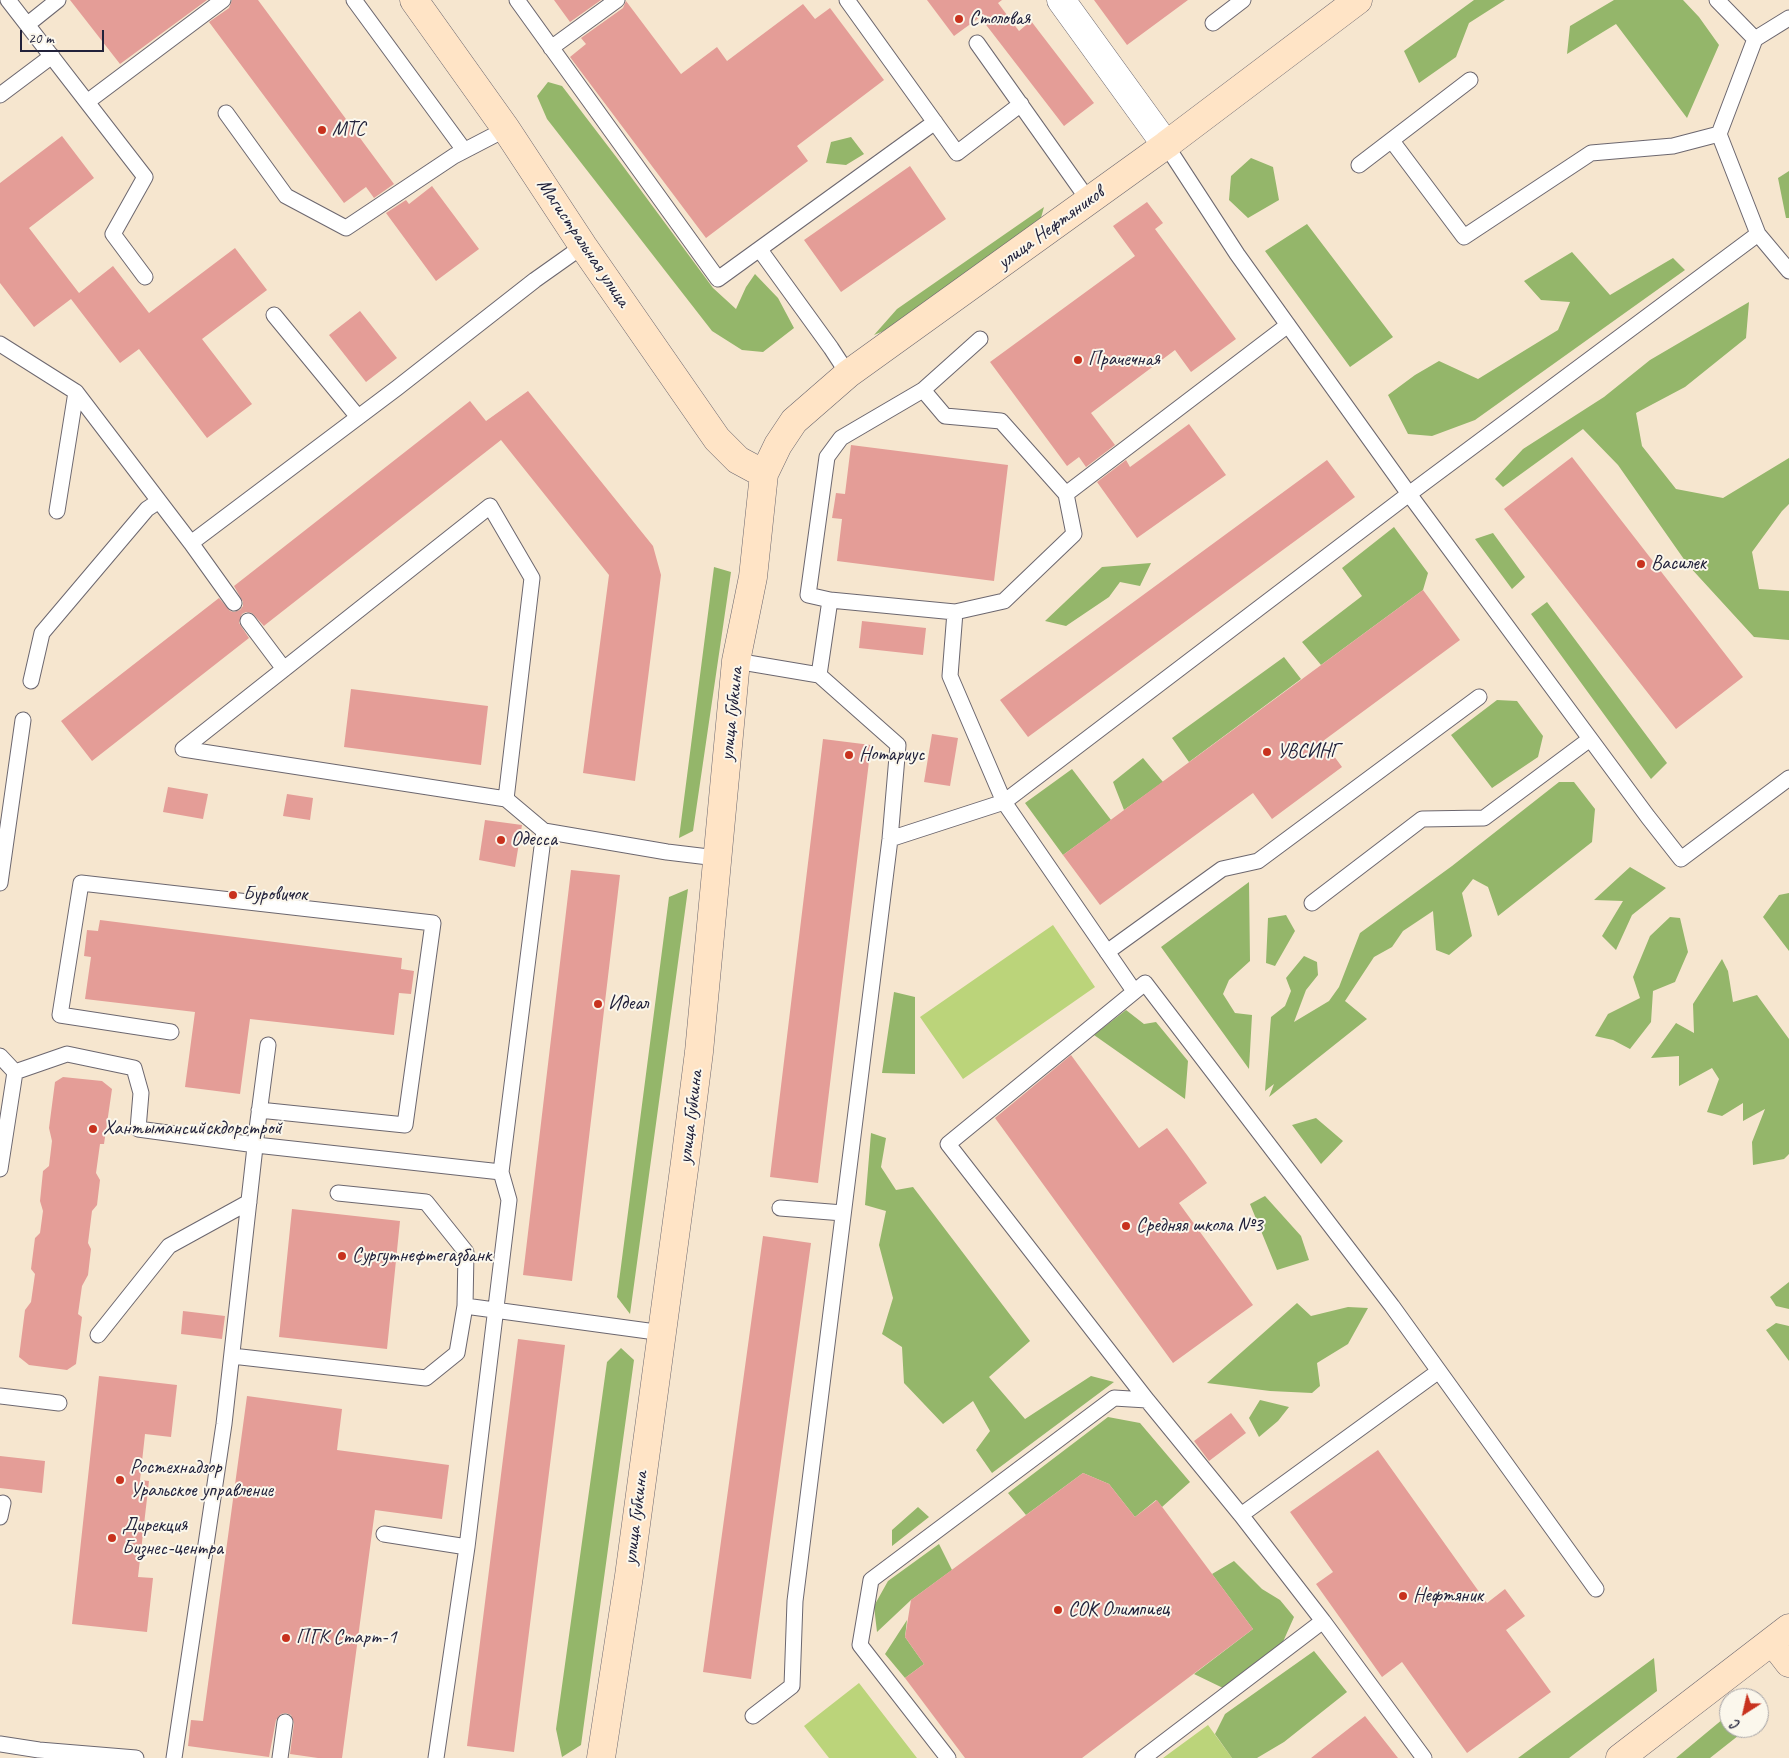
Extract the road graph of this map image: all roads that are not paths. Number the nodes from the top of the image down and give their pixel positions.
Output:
1 (8, 0) edge
2 (58, 0) edge
3 (223, 0) edge
4 (354, 0) edge
5 (414, 0) edge
6 (517, 0) edge
7 (617, 0) edge
8 (846, 0) edge
9 (1061, 0) edge
10 (1243, 0) edge
11 (1358, 0) edge
12 (1717, 0) edge
13 (1789, 18) edge
14 (1213, 23) dead end
15 (28, 24) junction
16 (1755, 39) junction
17 (977, 43) dead end
18 (552, 48) junction
19 (52, 56) junction
20 (1470, 80) dead end
21 (0, 94) edge
22 (87, 102) junction
23 (1021, 104) junction
24 (226, 113) dead end
25 (935, 122) junction
26 (506, 129) junction
27 (1719, 134) junction
28 (1392, 140) junction
29 (1166, 145) junction
30 (464, 150) junction
31 (1359, 165) dead end
32 (1089, 201) junction
33 (1758, 234) junction
34 (584, 246) junction
35 (760, 250) junction
36 (1786, 261) edge
37 (145, 277) dead end
38 (274, 315) dead end
39 (1288, 325) junction
40 (980, 339) dead end
41 (0, 344) edge
42 (848, 374) junction
43 (923, 390) junction
44 (76, 392) junction
45 (358, 416) junction
46 (764, 474) junction
47 (1066, 494) junction
48 (1409, 494) junction
49 (159, 501) junction
50 (57, 511) dead end
51 (191, 543) junction
52 (830, 600) junction
53 (234, 604) dead end
54 (955, 612) junction
55 (248, 622) dead end
56 (736, 662) junction
57 (284, 668) junction
58 (819, 675) junction
59 (31, 681) dead end
60 (1479, 697) dead end
61 (23, 720) dead end
62 (1590, 739) junction
63 (1789, 778) edge
64 (506, 799) junction
65 (1004, 802) junction
66 (544, 831) junction
67 (890, 839) junction
68 (718, 858) junction
69 (0, 883) edge
70 (1312, 903) dead end
71 (1107, 952) junction
72 (1134, 991) junction
73 (171, 1032) dead end
74 (268, 1044) dead end
75 (0, 1056) edge
76 (15, 1072) junction
77 (259, 1110) junction
78 (256, 1145) junction
79 (0, 1169) edge
80 (501, 1172) junction
81 (338, 1193) dead end
82 (249, 1202) junction
83 (780, 1208) dead end
84 (843, 1213) junction
85 (465, 1306) junction
86 (496, 1310) junction
87 (663, 1333) junction
88 (98, 1335) dead end
89 (232, 1356) junction
90 (1439, 1370) junction
91 (0, 1396) edge
92 (1147, 1400) junction
93 (59, 1403) dead end
94 (1241, 1514) junction
95 (384, 1534) dead end
96 (467, 1547) junction
97 (1596, 1588) dead end
98 (1323, 1621) junction
99 (1780, 1635) edge
100 (1789, 1663) edge
101 (753, 1716) dead end
102 (285, 1722) dead end
103 (0, 1744) edge
104 (39, 1754) edge
105 (136, 1758) edge
106 (174, 1758) edge
107 (280, 1758) edge
108 (436, 1758) edge
109 (601, 1758) edge
110 (948, 1758) edge
111 (1143, 1758) edge
112 (1424, 1758) edge
113 (1620, 1758) edge

1 - 15 lane
2 - 15 lane
3 - 22 lane
4 - 30 lane
5 - 26 main road, Магистральная улица
6 - 18 lane
7 - 18 lane
8 - 25 lane
9 - 29 street
10 - 14 lane
11 - 29 main road, улица Нефтяников
12 - 16 lane
13 - 16 lane
15 - 19 lane
16 - 27 lane
17 - 23 lane
18 - 35 lane
19 - 21 lane
19 - 22 lane
20 - 28 lane
22 - 37 lane
23 - 25 lane
23 - 32 lane
24 - 30 lane
25 - 35 lane
26 - 30 lane
26 - 34 main road, Магистральная улица
27 - 28 lane
27 - 33 lane
28 - 31 lane
29 - 32 main road, улица Нефтяников
29 - 39 lane
32 - 42 main road, улица Нефтяников
33 - 36 lane
33 - 48 lane
34 - 45 lane
34 - 46 main road, Магистральная улица
35 - 42 lane
38 - 45 lane
39 - 47 lane
39 - 48 lane
40 - 43 lane
41 - 44 lane
42 - 46 main road, улица Нефтяников
43 - 47 lane
43 - 52 lane
44 - 49 lane
44 - 50 lane
45 - 51 lane
46 - 56 main road, улица Губкина
47 - 54 lane
48 - 62 lane
48 - 65 lane
49 - 51 lane
49 - 59 lane
51 - 53 lane
52 - 54 lane
52 - 58 lane
54 - 65 lane
55 - 57 lane
56 - 58 lane
56 - 68 main road, улица Губкина
57 - 64 lane
57 - 64 lane
58 - 67 lane
60 - 71 lane
61 - 69 lane
62 - 63 lane
62 - 70 lane
64 - 66 lane
65 - 67 lane
65 - 71 lane
66 - 68 lane
66 - 80 lane
67 - 84 lane
68 - 87 main road, улица Губкина
71 - 72 lane
72 - 90 lane
72 - 92 lane
73 - 77 lane
74 - 77 lane
75 - 76 lane
76 - 78 lane
76 - 79 lane
77 - 78 lane
78 - 80 lane
78 - 82 lane
80 - 86 lane
81 - 85 lane
82 - 88 lane
82 - 89 lane
83 - 84 lane
84 - 101 lane
85 - 86 lane
85 - 89 lane
86 - 87 lane
86 - 96 lane
87 - 109 main road, улица Губкина
89 - 106 lane
90 - 94 lane
90 - 97 lane
91 - 93 lane
92 - 94 lane
92 - 110 lane
94 - 98 lane
95 - 96 lane
96 - 108 lane
98 - 111 lane
98 - 112 lane
99 - 100 main road
99 - 113 main road
102 - 107 lane
103 - 104 lane
104 - 105 lane

